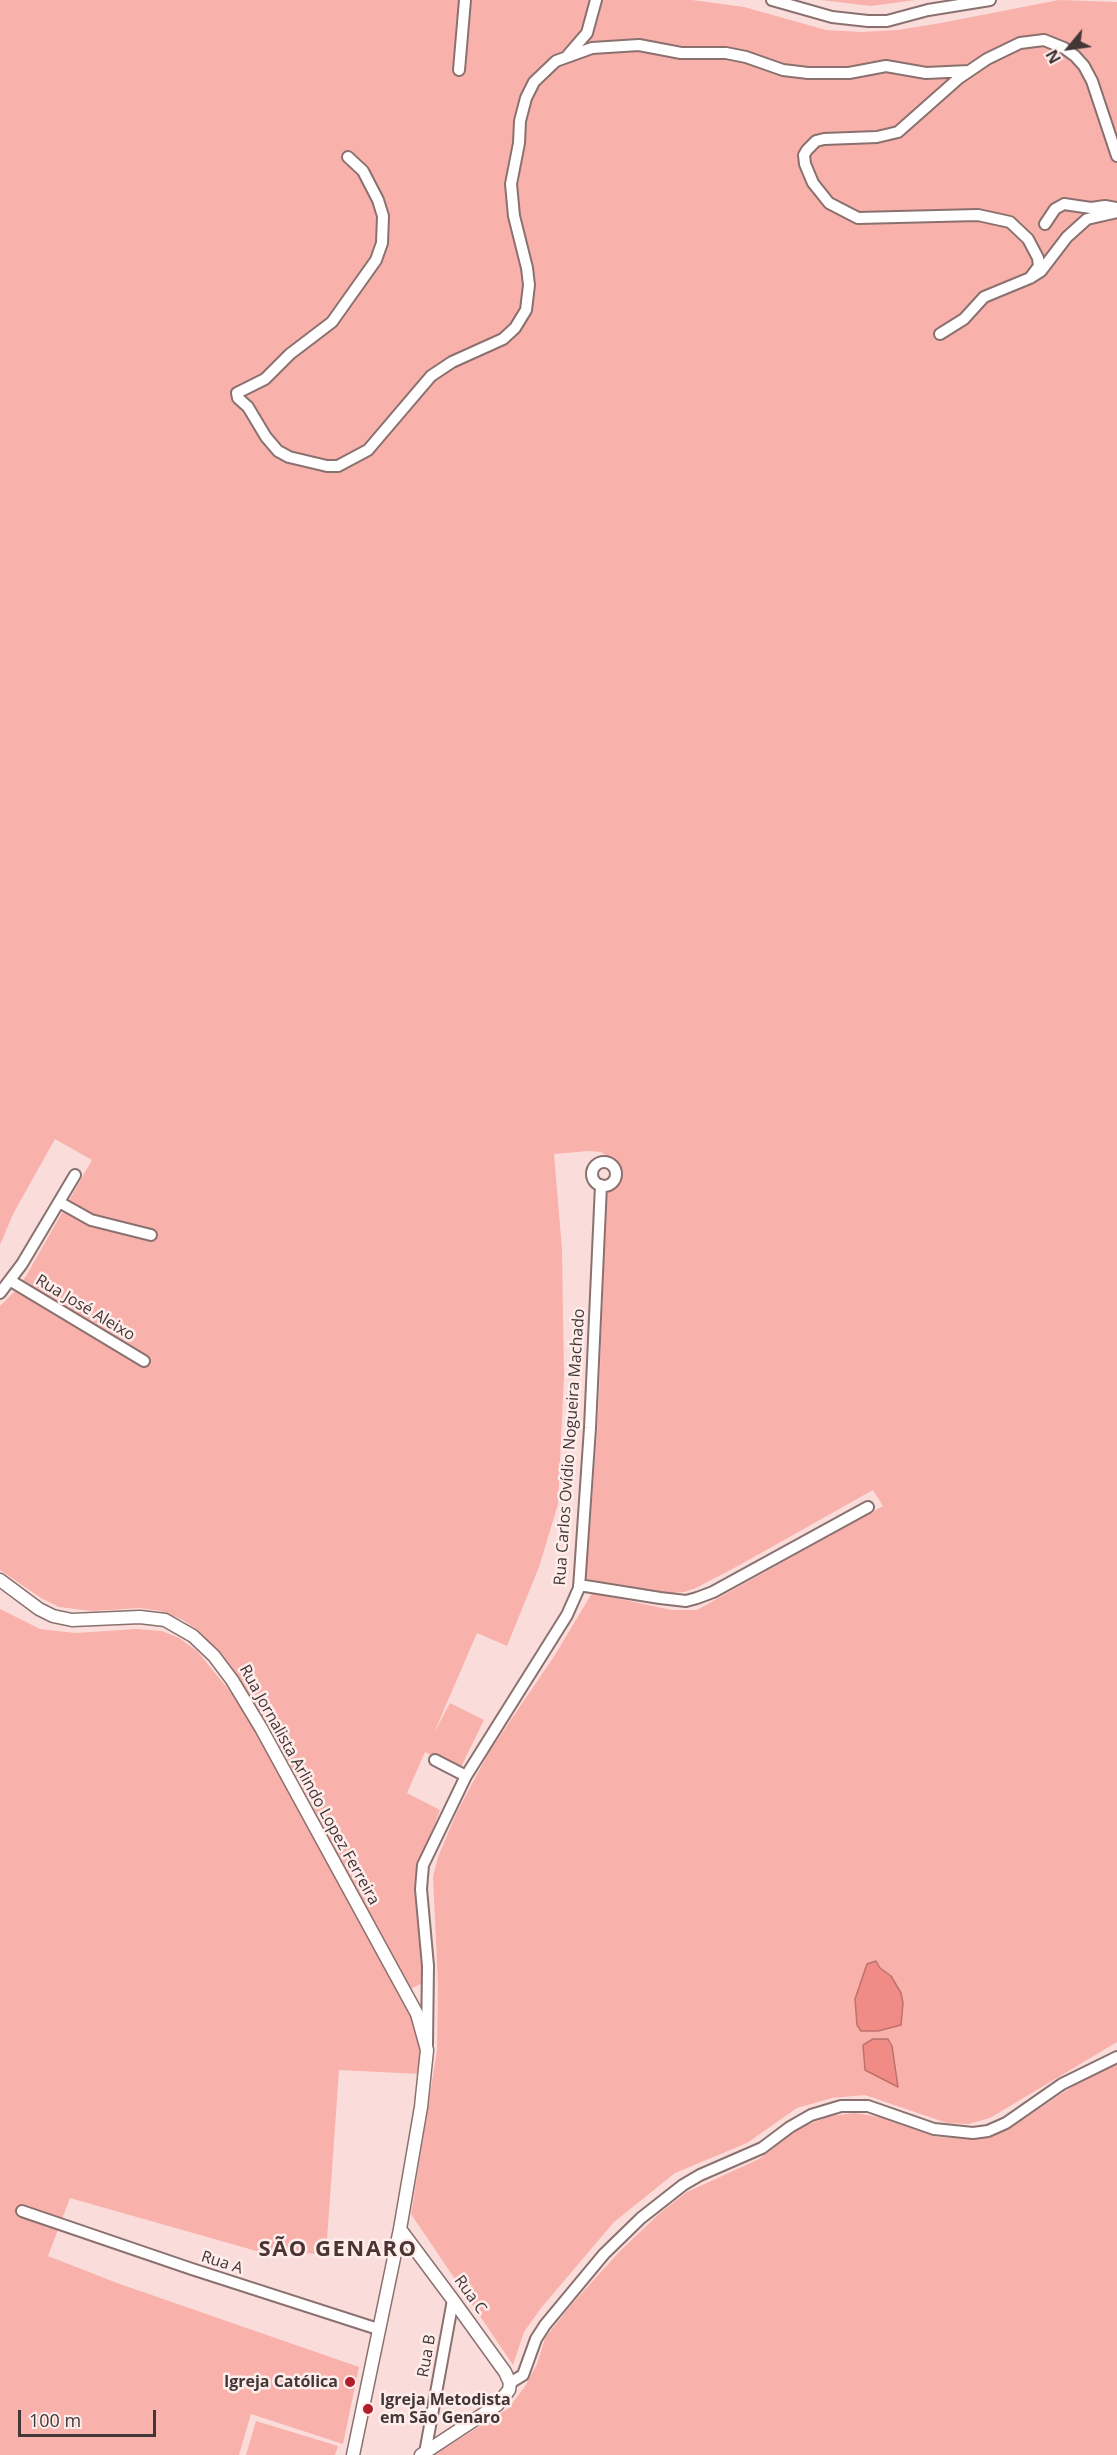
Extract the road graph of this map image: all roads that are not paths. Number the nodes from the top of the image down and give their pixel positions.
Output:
1 (465, 0) edge
2 (596, 0) edge
3 (772, 0) edge
4 (990, 0) edge
5 (566, 57) junction
6 (459, 70) dead end
7 (969, 70) junction
8 (348, 156) dead end
9 (1117, 156) edge
10 (1117, 210) edge
11 (1045, 224) dead end
12 (1030, 278) junction
13 (940, 334) dead end
14 (75, 1175) dead end
15 (601, 1185) dead end
16 (59, 1202) junction
17 (151, 1235) dead end
18 (11, 1281) junction
19 (0, 1293) edge
20 (144, 1361) dead end
21 (868, 1507) dead end
22 (0, 1580) edge
23 (579, 1585) junction
24 (435, 1760) dead end
25 (466, 1776) junction
26 (427, 2050) junction
27 (1117, 2057) edge
28 (22, 2211) dead end
29 (399, 2229) junction
30 (453, 2300) junction
31 (378, 2329) junction
32 (510, 2383) junction
33 (423, 2454) edge
34 (353, 2455) edge

1 - 6 street
2 - 5 street
3 - 4 street
5 - 7 street
5 - 8 street
7 - 9 street
7 - 12 street
10 - 11 street
10 - 12 street
12 - 13 street
14 - 16 street
15 - 23 street, Rua Carlos Ovídio Nogueira Machado
16 - 17 street
16 - 18 street
18 - 19 street
18 - 20 street, Rua José Aleixo
21 - 23 street
22 - 26 street, Rua Jornalista Arlindo Lopez Ferreira
23 - 25 street, Rua Carlos Ovídio Nogueira Machado
24 - 25 street
25 - 26 street, Rua Carlos Ovídio Nogueira Machado
26 - 29 street, Rua Carlos Ovídio Nogueira Machado
27 - 32 street
28 - 31 street, Rua A
29 - 30 street, Rua C
29 - 31 street, Rua Carlos Ovídio Nogueira Machado
30 - 32 street, Rua C
30 - 33 street, Rua B
31 - 34 street, Rua Carlos Ovídio Nogueira Machado
32 - 33 street

